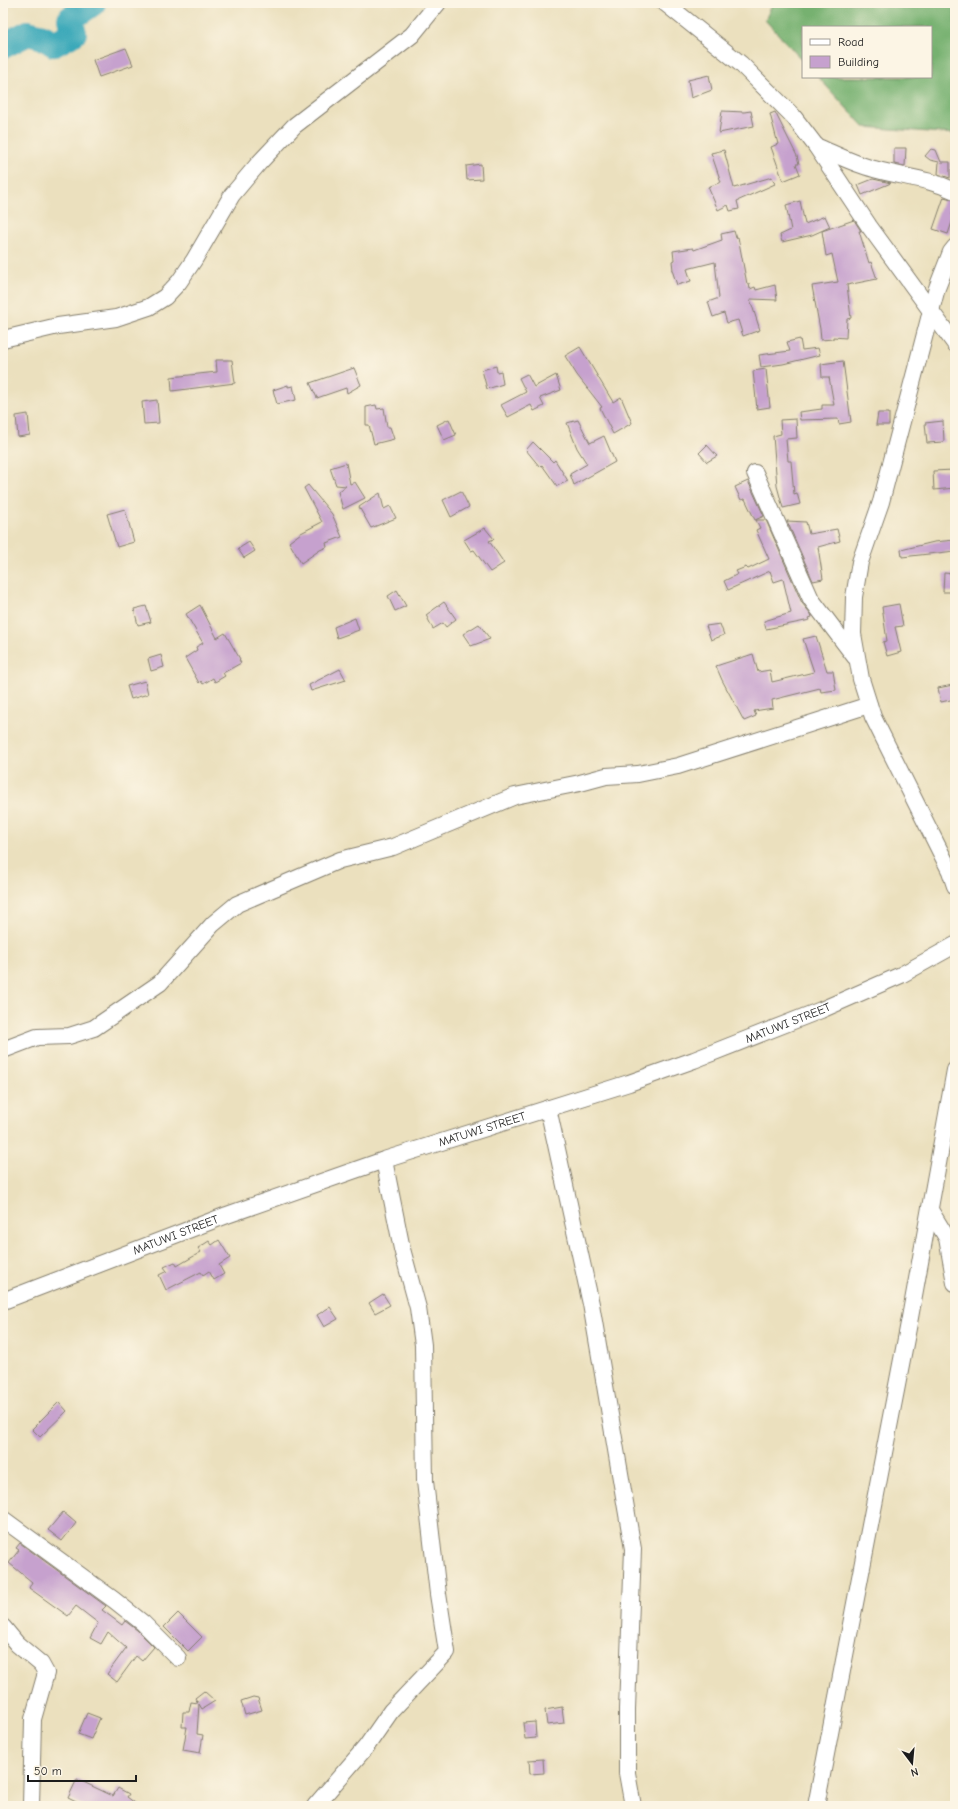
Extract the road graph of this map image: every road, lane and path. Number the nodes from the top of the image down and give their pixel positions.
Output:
1 (438, 3) edge
2 (665, 3) edge
3 (816, 146) junction
4 (955, 190) edge
5 (955, 247) edge
6 (932, 312) junction
7 (3, 339) edge
8 (955, 344) edge
9 (755, 474) dead end
10 (858, 660) junction
11 (869, 704) junction
12 (955, 886) edge
13 (955, 945) edge
14 (3, 1050) edge
15 (955, 1070) edge
16 (548, 1108) junction
17 (384, 1160) junction
18 (930, 1210) junction
19 (955, 1283) edge
20 (3, 1301) edge
21 (3, 1519) edge
22 (3, 1627) edge
23 (178, 1658) dead end
24 (31, 1806) edge
25 (316, 1806) edge
26 (633, 1806) edge
27 (816, 1806) edge

1 - 7 street
2 - 3 street
3 - 4 street
3 - 6 street
5 - 6 street
6 - 8 street
6 - 10 street
9 - 10 street
10 - 11 street
11 - 12 street
11 - 14 street
13 - 16 street, MATUWI STREET
15 - 18 street
16 - 17 street, MATUWI STREET
16 - 26 street
17 - 20 street, MATUWI STREET
17 - 25 street
18 - 19 street
18 - 27 street
21 - 23 street
22 - 24 street

